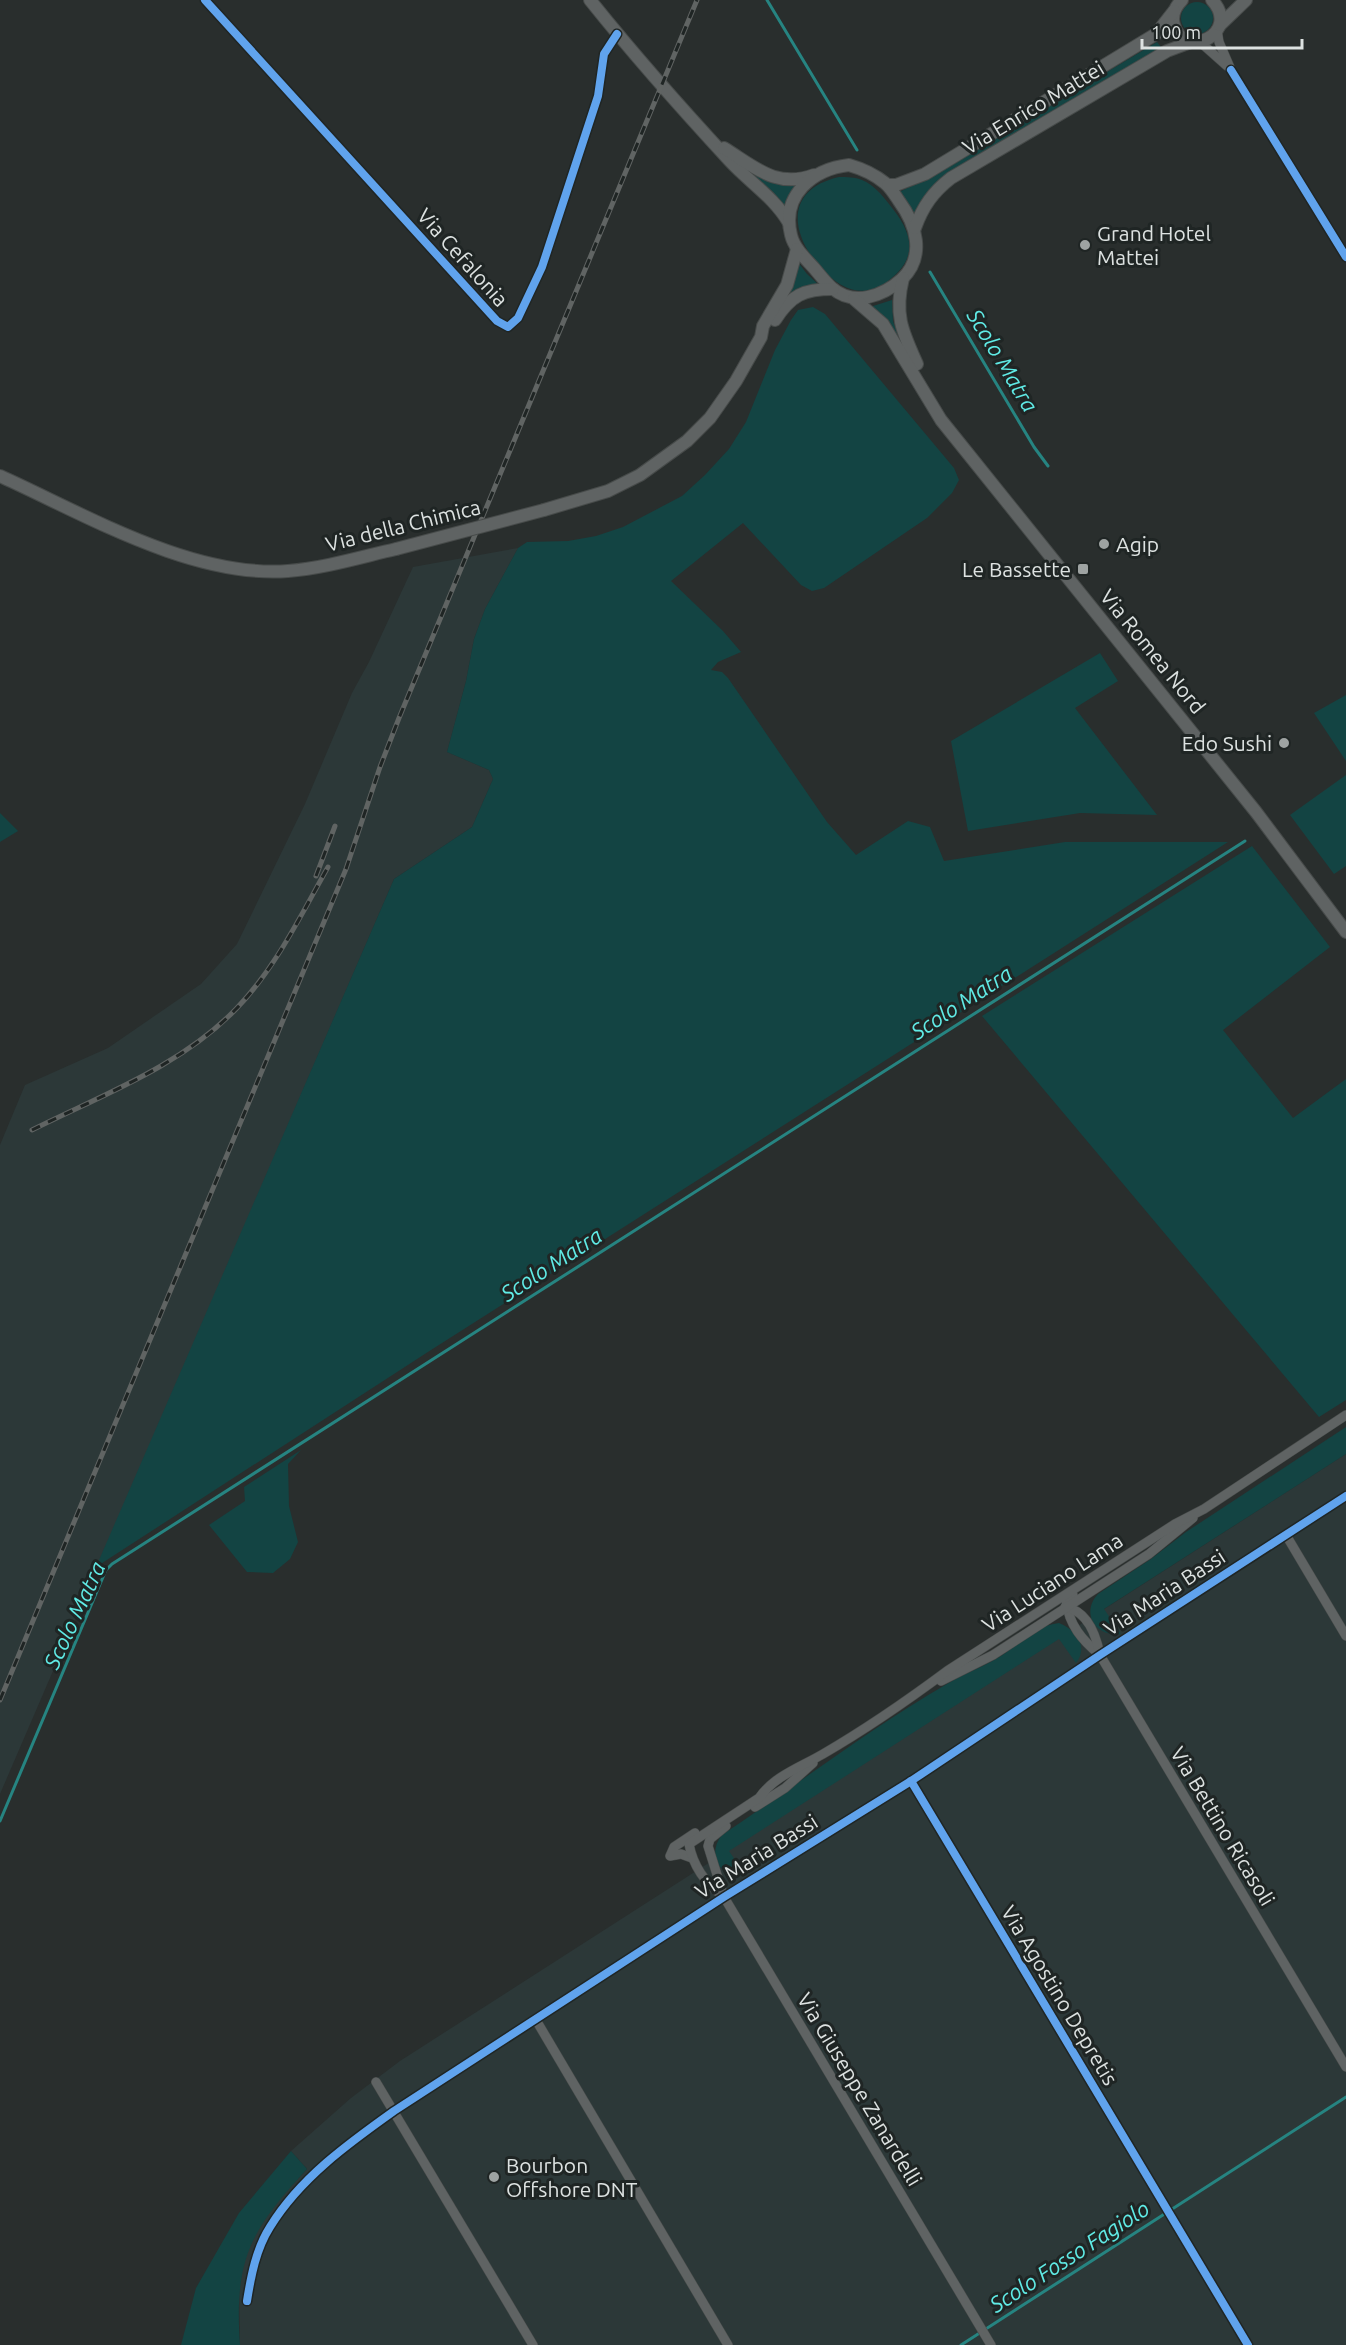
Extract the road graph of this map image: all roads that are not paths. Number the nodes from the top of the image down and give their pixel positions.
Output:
1 (205, 0) edge
2 (590, 0) edge
3 (1212, 0) edge
4 (1246, 0) edge
5 (1178, 4) edge
6 (1219, 28) junction
7 (617, 34) junction
8 (1196, 42) junction
9 (1231, 70) junction
10 (710, 139) junction
11 (815, 174) junction
12 (888, 185) junction
13 (790, 224) junction
14 (915, 228) junction
15 (797, 249) junction
16 (1346, 257) edge
17 (903, 278) junction
18 (833, 289) junction
19 (854, 299) junction
20 (761, 337) junction
21 (928, 396) junction
22 (0, 476) edge
23 (1346, 932) edge
24 (1346, 1415) edge
25 (1346, 1496) edge
26 (1204, 1509) junction
27 (1286, 1535) junction
28 (1139, 1547) junction
29 (1088, 1594) junction
30 (1067, 1607) junction
31 (1050, 1618) junction
32 (1087, 1620) junction
33 (1074, 1628) junction
34 (1346, 1636) edge
35 (983, 1647) junction
36 (1100, 1654) junction
37 (922, 1689) junction
38 (824, 1754) junction
39 (911, 1781) junction
40 (766, 1788) junction
41 (692, 1858) junction
42 (724, 1897) junction
43 (536, 2020) junction
44 (1346, 2067) edge
45 (376, 2082) dead end
46 (394, 2111) junction
47 (248, 2301) dead end
48 (990, 2344) edge
49 (533, 2345) edge
50 (728, 2345) edge
51 (1248, 2345) edge

1 - 7 street, Via Cefalonia
2 - 7 main road
3 - 6 main road
4 - 6 main road
5 - 8 main road
5 - 12 main road, Via Enrico Mattei
6 - 8 main road, Via Enrico Mattei
6 - 9 street
7 - 10 main road
8 - 9 street
8 - 14 main road, Via Enrico Mattei
9 - 16 street
10 - 11 main road
10 - 13 main road
11 - 12 main road
11 - 13 main road
12 - 14 main road
13 - 15 main road
14 - 17 main road
15 - 18 main road
15 - 20 main road, Via della Chimica
17 - 19 main road
17 - 21 main road, Via Romea Nord
18 - 19 main road
18 - 20 main road, Via della Chimica
19 - 21 main road, Via Romea Nord
20 - 22 main road, Via della Chimica, bridge
21 - 23 main road, Via Romea Nord
24 - 26 street, Via Luciano Lama
25 - 27 street, Via Maria Bassi
26 - 28 street, Via Luciano Lama
26 - 29 street, Via Luciano Lama
27 - 34 street
27 - 36 street, Via Maria Bassi
28 - 30 street, Via Luciano Lama
28 - 35 street, Via Luciano Lama
29 - 30 street, Via Luciano Lama
29 - 32 street
30 - 31 street, Via Luciano Lama
30 - 32 street
30 - 33 street, Via Bettino Ricasoli
30 - 35 street, Via Luciano Lama
31 - 33 street
31 - 37 street, Via Luciano Lama
32 - 36 street
33 - 36 street, Via Bettino Ricasoli
35 - 37 street, Via Luciano Lama
36 - 39 street, Via Maria Bassi
36 - 44 street, Via Bettino Ricasoli
37 - 38 street, Via Luciano Lama
38 - 40 street, Via Luciano Lama
38 - 42 street, Via Luciano Lama
39 - 42 street, Via Maria Bassi
39 - 51 street, Via Agostino Depretis
40 - 41 street, Via Luciano Lama
40 - 41 street, Via Luciano Lama
41 - 42 street, Via Giuseppe Zanardelli
42 - 43 street, Via Maria Bassi
42 - 48 street, Via Giuseppe Zanardelli
43 - 46 street, Via Maria Bassi
43 - 50 street
45 - 46 street
46 - 47 street, Via Maria Bassi
46 - 49 street

